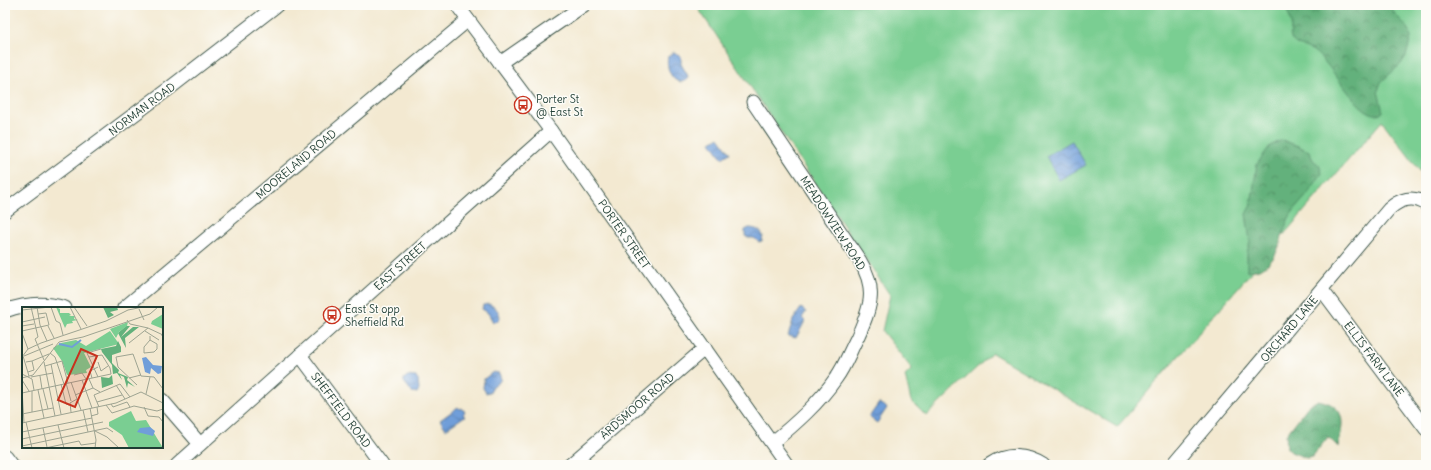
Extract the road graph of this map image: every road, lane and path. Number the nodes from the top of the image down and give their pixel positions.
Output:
1 (277, 5) edge
2 (457, 5) edge
3 (584, 5) edge
4 (468, 20) junction
5 (500, 63) junction
6 (752, 102) dead end
7 (551, 131) junction
8 (1426, 204) edge
9 (5, 211) edge
10 (1322, 290) junction
11 (60, 307) edge
12 (125, 307) edge
13 (5, 311) edge
14 (705, 348) junction
15 (300, 355) junction
16 (163, 401) edge
17 (1426, 429) edge
18 (772, 443) junction
19 (200, 444) junction
20 (5, 457) edge
21 (11, 465) edge
22 (177, 465) edge
23 (382, 465) edge
24 (570, 465) edge
25 (787, 465) edge
26 (989, 465) edge
27 (1043, 465) edge
28 (1173, 465) edge

1 - 9 street, NORMAN ROAD
2 - 4 street, PORTER STREET
3 - 5 street
4 - 5 street, PORTER STREET
4 - 12 street, MOORELAND ROAD
5 - 7 street, PORTER STREET
6 - 18 street, MEADOWVIEW ROAD
7 - 14 street, PORTER STREET
7 - 15 street, EAST STREET
8 - 10 street, ORCHARD LANE
10 - 17 street, ELLIS FARM LANE
10 - 28 street, ORCHARD LANE
11 - 13 street
14 - 18 street, PORTER STREET
14 - 24 street, ARDSMOOR ROAD
15 - 19 street, EAST STREET
15 - 23 street, SHEFFIELD ROAD
16 - 19 street
18 - 25 street, PORTER STREET
19 - 22 street, EAST STREET
20 - 21 street
26 - 27 street

